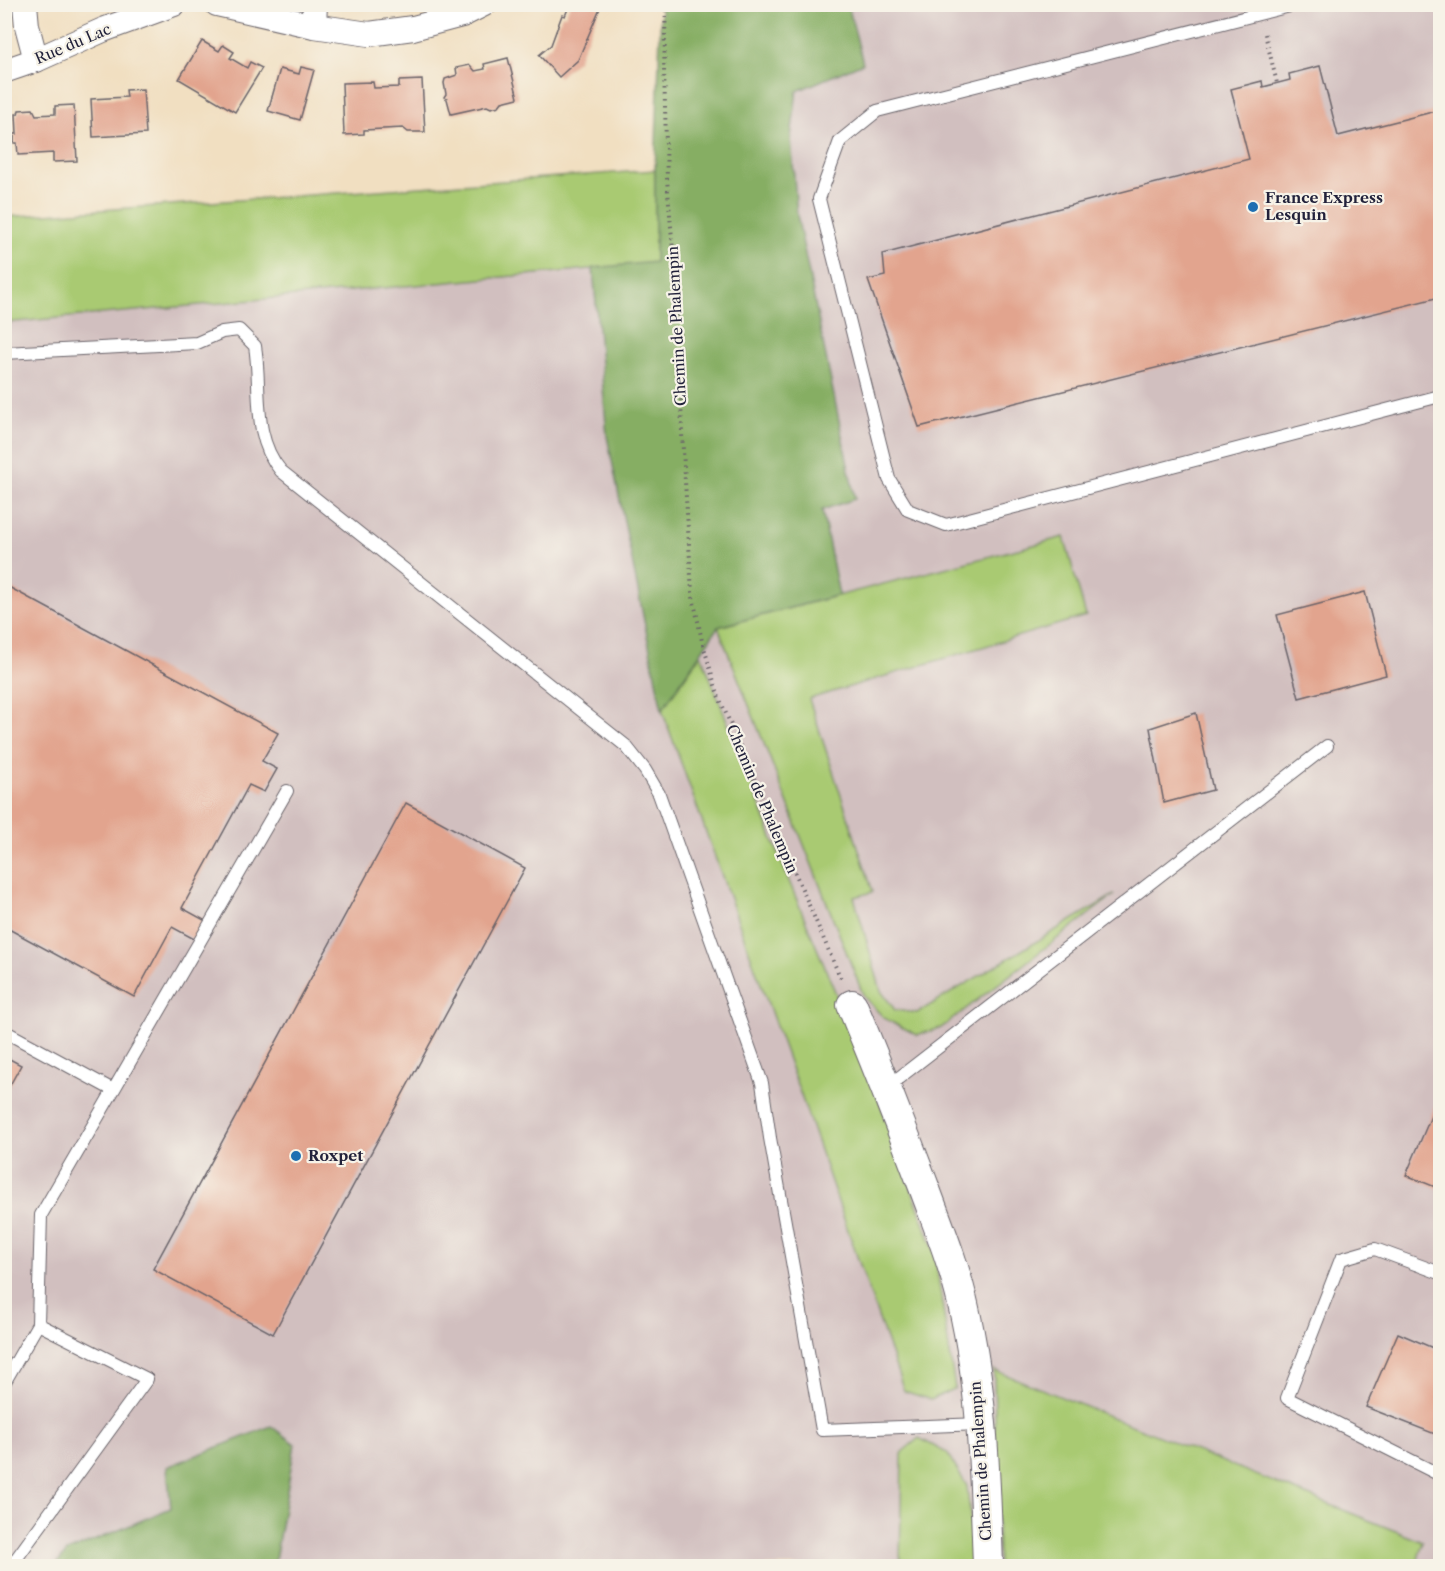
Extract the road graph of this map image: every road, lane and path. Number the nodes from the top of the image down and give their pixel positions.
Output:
1 (25, 4) edge
2 (174, 4) edge
3 (217, 4) edge
4 (484, 4) edge
5 (666, 4) edge
6 (1298, 4) edge
7 (256, 9) edge
8 (314, 15) edge
9 (1260, 15) junction
10 (36, 60) junction
11 (4, 71) edge
12 (1277, 83) dead end
13 (4, 353) edge
14 (1440, 396) edge
15 (1327, 746) dead end
16 (287, 791) dead end
17 (852, 1005) joint
18 (4, 1031) edge
19 (887, 1087) junction
20 (113, 1090) junction
21 (1440, 1273) edge
22 (38, 1324) junction
23 (4, 1383) edge
24 (982, 1424) junction
25 (1440, 1474) edge
26 (11, 1566) edge
27 (987, 1566) edge

1 - 10 street
2 - 10 street, Rue du Lac
3 - 7 street
4 - 8 street
5 - 17 path, Chemin de Phalempin
6 - 9 lane
7 - 8 street
9 - 12 path
9 - 14 lane
10 - 11 street, Rue du Lac
13 - 24 lane
15 - 19 lane
16 - 20 lane
17 - 19 street, Chemin de Phalempin
18 - 20 lane
19 - 24 street, Chemin de Phalempin
20 - 22 lane
21 - 25 lane
22 - 23 lane
22 - 26 lane
24 - 27 street, Chemin de Phalempin

